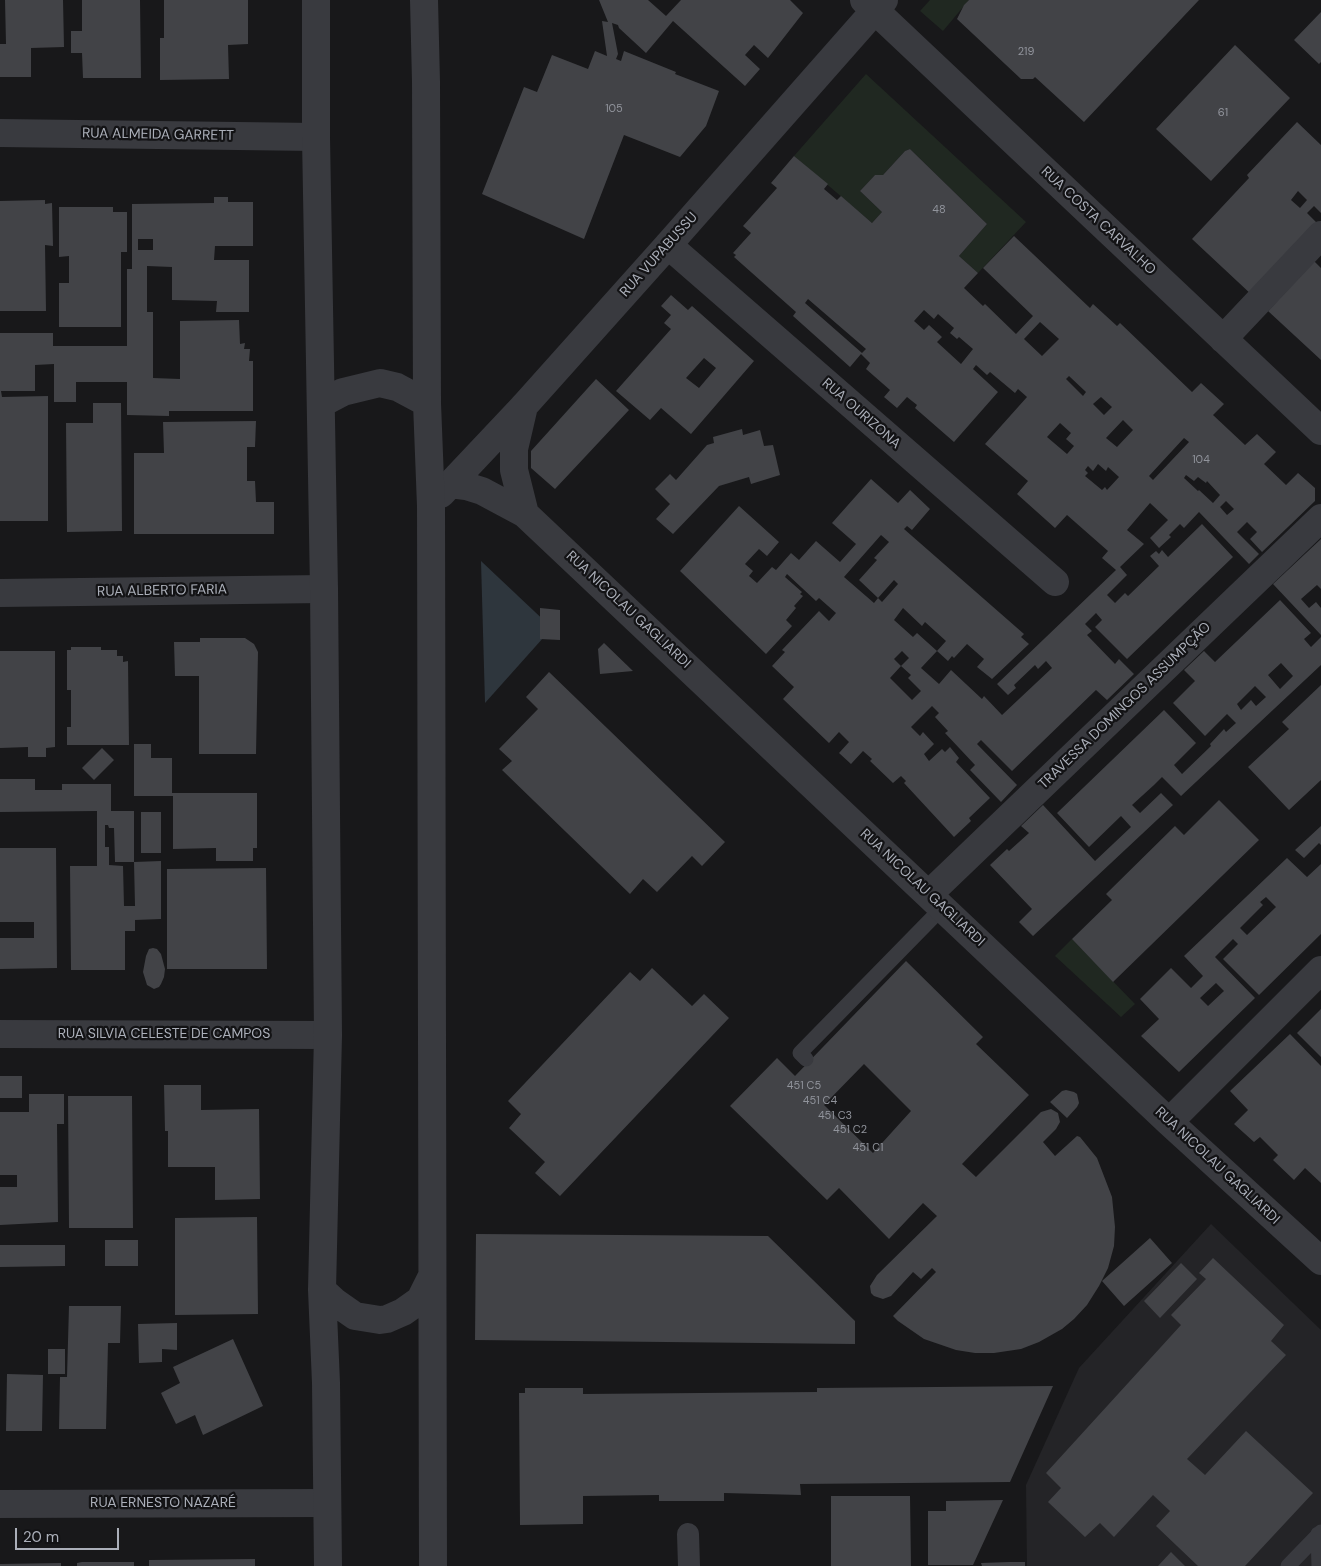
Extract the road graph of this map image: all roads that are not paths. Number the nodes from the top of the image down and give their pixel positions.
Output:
1 (316, 0) edge
2 (424, 0) edge
3 (874, 3) edge
4 (0, 133) edge
5 (316, 137) junction
6 (1321, 234) edge
7 (668, 245) junction
8 (1223, 339) junction
9 (322, 403) junction
10 (426, 403) junction
11 (524, 406) junction
12 (1321, 431) edge
13 (450, 484) junction
14 (431, 506) junction
15 (525, 514) junction
16 (1321, 518) edge
17 (1055, 582) dead end
18 (324, 589) junction
19 (0, 593) edge
20 (936, 901) junction
21 (1321, 970) edge
22 (0, 1034) edge
23 (328, 1034) junction
24 (806, 1059) dead end
25 (1169, 1122) junction
26 (1321, 1261) edge
27 (432, 1276) junction
28 (322, 1290) junction
29 (326, 1503) junction
30 (0, 1504) edge
31 (1320, 1533) edge
32 (688, 1534) dead end
33 (328, 1566) edge
34 (433, 1566) edge
35 (689, 1566) edge
36 (1288, 1566) edge
37 (1319, 1566) edge

1 - 5 street
2 - 10 street
3 - 7 street, RUA VUPABUSSU
3 - 8 street, RUA COSTA CARVALHO
4 - 5 street, RUA ALMEIDA GARRETT
5 - 9 street
6 - 8 street
7 - 11 street, RUA VUPABUSSU
7 - 17 street, RUA OURIZONA
8 - 12 street, RUA COSTA CARVALHO
9 - 10 street
9 - 18 street
10 - 14 street
11 - 13 street, RUA VUPABUSSU
11 - 15 street
13 - 14 street, RUA VUPABUSSU
13 - 15 street, RUA NICOLAU GAGLIARDI
14 - 27 street
15 - 20 street, RUA NICOLAU GAGLIARDI
16 - 20 street, TRAVESSA DOMINGOS ASSUMPÇÃO
18 - 19 street, RUA ALBERTO FARIA
18 - 23 street
20 - 24 lane
20 - 25 street, RUA NICOLAU GAGLIARDI
21 - 25 street
22 - 23 street, RUA SILVIA CELESTE DE CAMPOS
23 - 28 street
25 - 26 street, RUA NICOLAU GAGLIARDI
27 - 28 street
27 - 34 street
28 - 29 street
29 - 30 street, RUA ERNESTO NAZARÉ
29 - 33 street
31 - 36 lane
31 - 37 lane
32 - 35 street

